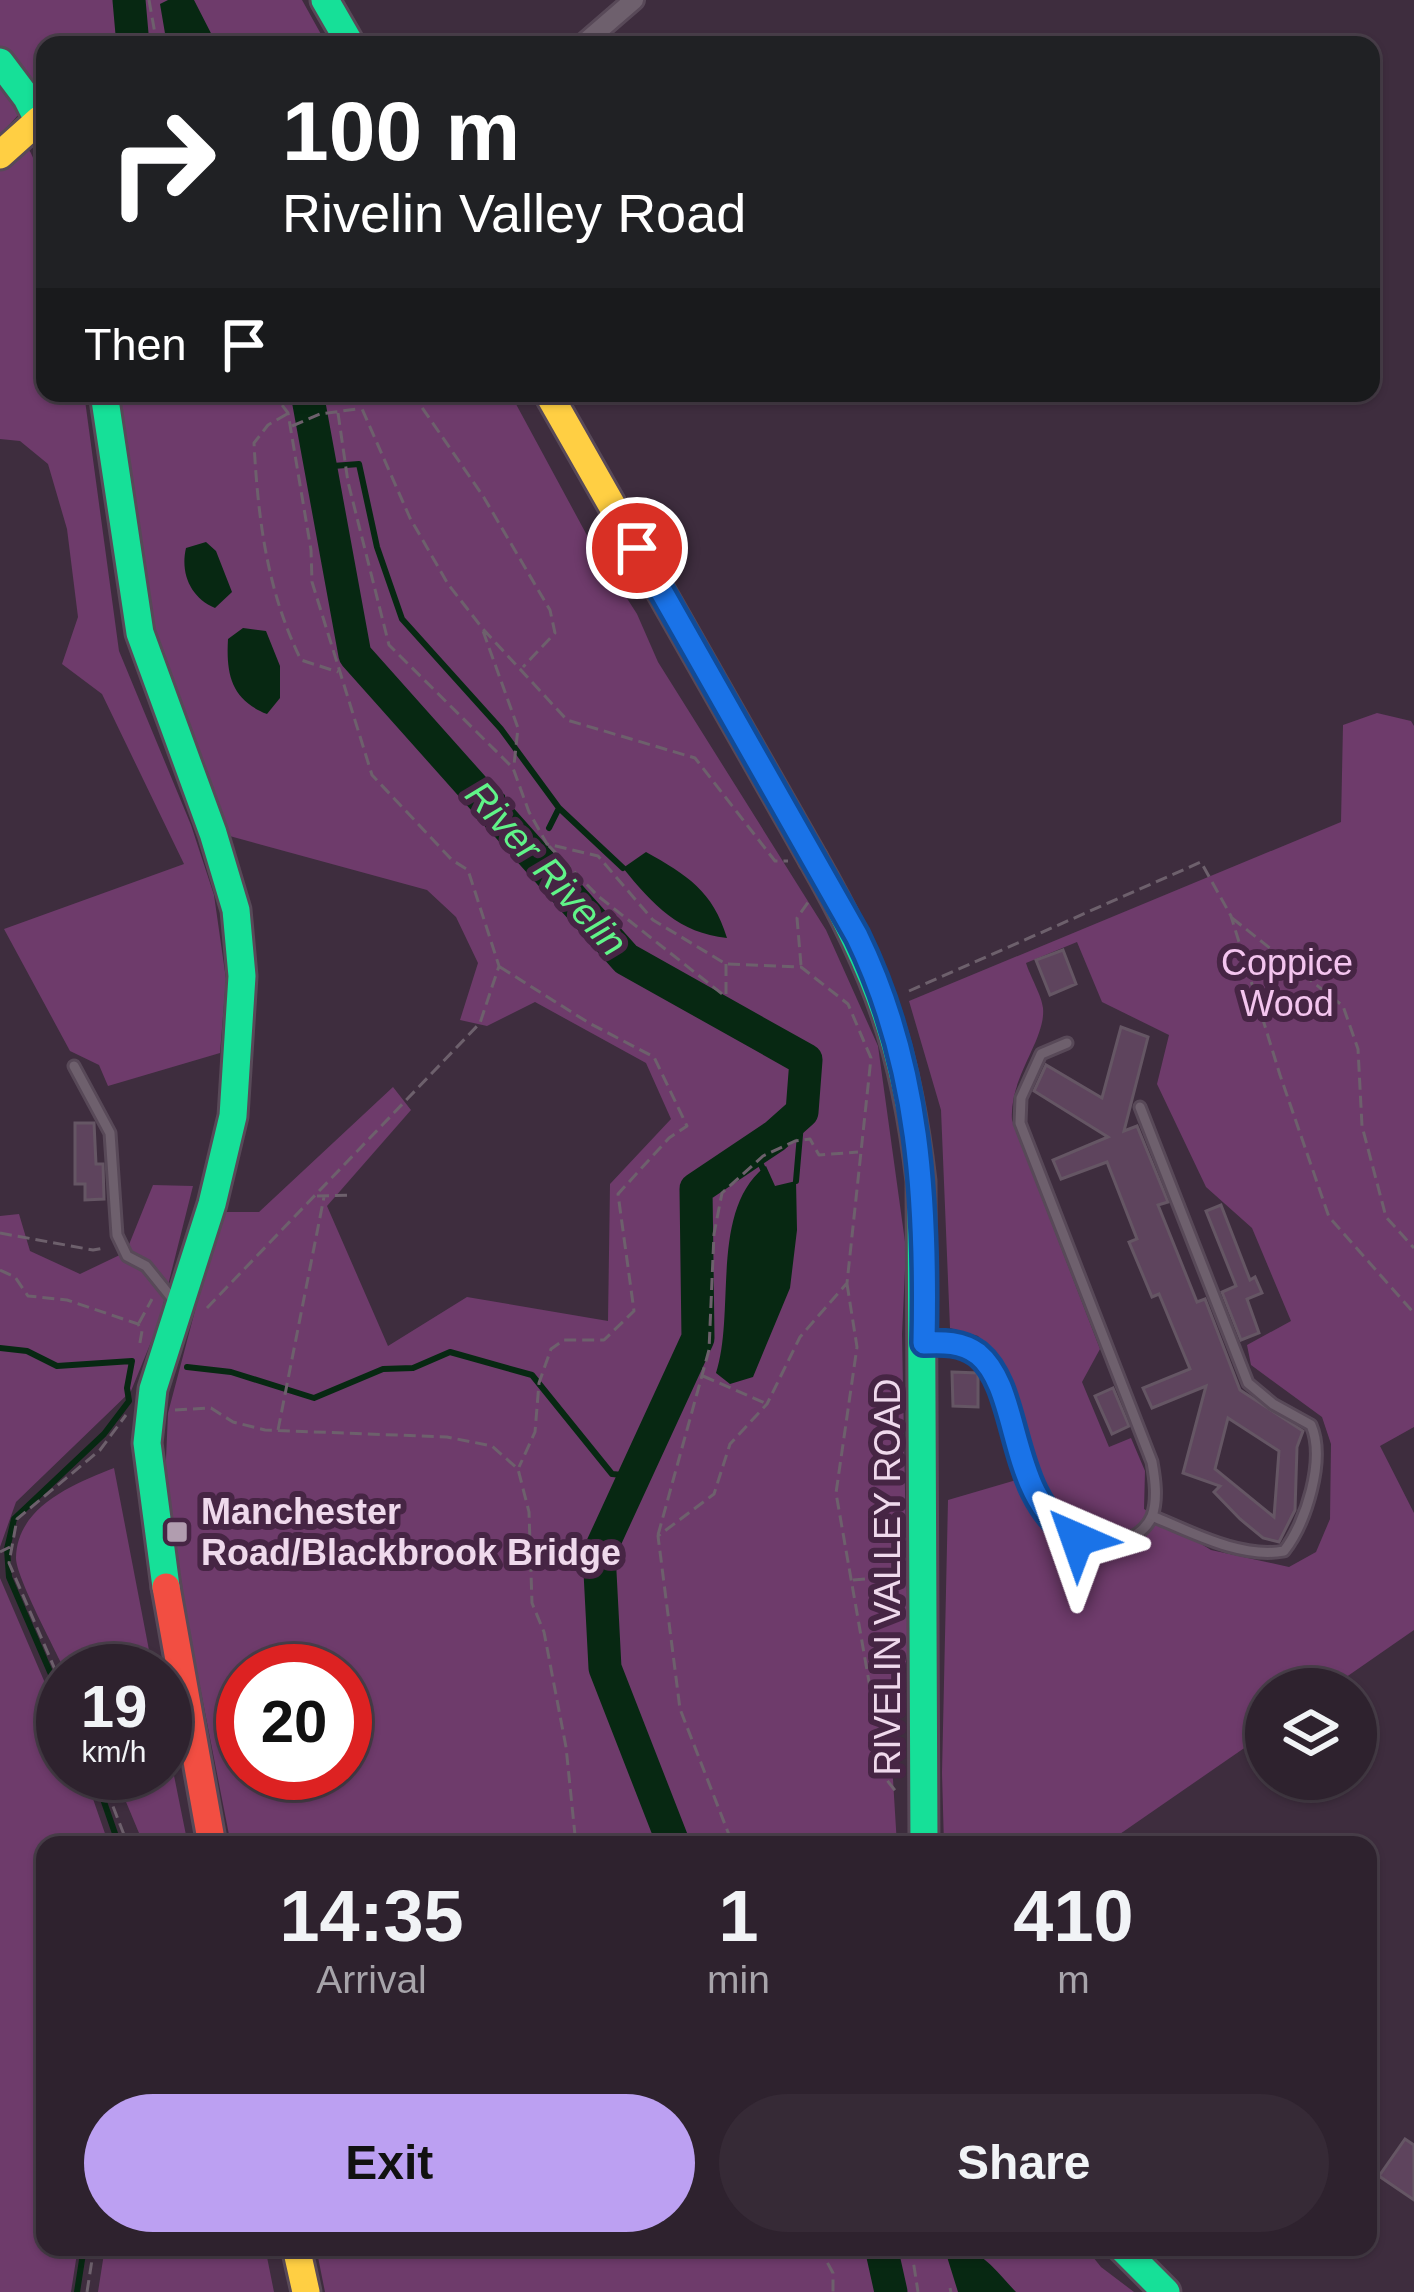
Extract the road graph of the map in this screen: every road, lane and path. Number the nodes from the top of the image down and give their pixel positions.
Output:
1 (149, 0) edge
2 (325, 0) edge
3 (634, 0) edge
4 (155, 36) edge
5 (346, 36) edge
6 (592, 36) edge
7 (0, 62) edge
8 (36, 118) edge
9 (36, 131) edge
10 (0, 155) edge
11 (105, 402) edge
12 (280, 402) edge
13 (357, 402) edge
14 (418, 402) edge
15 (553, 402) edge
16 (359, 408) junction
17 (288, 413) junction
18 (338, 413) junction
19 (291, 426) junction
20 (483, 629) junction
21 (520, 670) junction
22 (340, 672) junction
23 (513, 768) junction
24 (548, 844) junction
25 (819, 869) junction
26 (1231, 916) junction
27 (726, 964) junction
28 (499, 966) junction
29 (801, 967) junction
30 (886, 1002) junction
31 (1067, 1043) dead end
32 (74, 1066) dead end
33 (1140, 1107) dead end
34 (862, 1152) junction
35 (353, 1195) dead end
36 (316, 1196) junction
37 (324, 1197) junction
38 (0, 1233) edge
39 (121, 1245) junction
40 (1414, 1248) edge
41 (0, 1270) edge
42 (847, 1283) junction
43 (159, 1286) junction
44 (179, 1311) junction
45 (1414, 1312) edge
46 (138, 1324) junction
47 (924, 1343) junction
48 (139, 1351) dead end
49 (702, 1376) junction
50 (151, 1400) junction
51 (767, 1404) junction
52 (278, 1430) junction
53 (518, 1469) junction
54 (1152, 1516) junction
55 (658, 1536) junction
56 (12, 1546) junction
57 (0, 1552) edge
58 (923, 1574) junction
59 (850, 1580) junction
60 (44, 1644) edge
61 (898, 1794) dead end
62 (110, 1800) edge
63 (124, 1836) edge
64 (210, 1836) edge
65 (574, 1836) edge
66 (730, 1836) edge
67 (924, 1836) edge
68 (93, 2256) edge
69 (298, 2256) edge
70 (824, 2256) edge
71 (912, 2256) edge
72 (1130, 2256) edge
73 (87, 2292) edge
74 (305, 2292) edge
75 (833, 2292) edge
76 (918, 2292) edge
77 (1166, 2292) edge

1 - 4 path
2 - 5 main road
3 - 6 street
7 - 8 main road
9 - 10 main road
11 - 44 main road
12 - 17 path
13 - 16 path
14 - 21 path
15 - 25 main road, RIVELIN VALLEY ROAD
16 - 18 path
16 - 20 path
17 - 19 path
17 - 22 path
18 - 19 path
18 - 23 path
19 - 22 path
20 - 21 path
20 - 23 path
21 - 25 path
22 - 28 path
23 - 24 path
24 - 27 path
24 - 27 path
25 - 29 path
25 - 30 main road, RIVELIN VALLEY ROAD
26 - 30 path
26 - 40 path
26 - 45 path
27 - 29 path
28 - 36 path
28 - 53 path
29 - 34 path
30 - 47 main road, RIVELIN VALLEY ROAD
31 - 54 lane
32 - 39 lane
33 - 54 lane
34 - 42 path
34 - 49 path
35 - 37 path
36 - 37 path
36 - 44 path
37 - 52 path
38 - 39 path
39 - 43 lane
41 - 46 path
42 - 51 path
42 - 59 path
43 - 44 lane
43 - 46 path
44 - 50 main road
46 - 48 path
47 - 54 lane
47 - 58 main road, RIVELIN VALLEY ROAD
49 - 51 path
49 - 55 path
50 - 52 path
50 - 56 path
50 - 64 main road
51 - 55 path
52 - 53 path
53 - 65 path
55 - 66 path
56 - 57 path
56 - 60 path
58 - 59 path
58 - 67 main road, RIVELIN VALLEY ROAD
59 - 61 path
62 - 63 path
68 - 73 path
69 - 74 main road
70 - 75 path
71 - 76 path
72 - 77 main road

